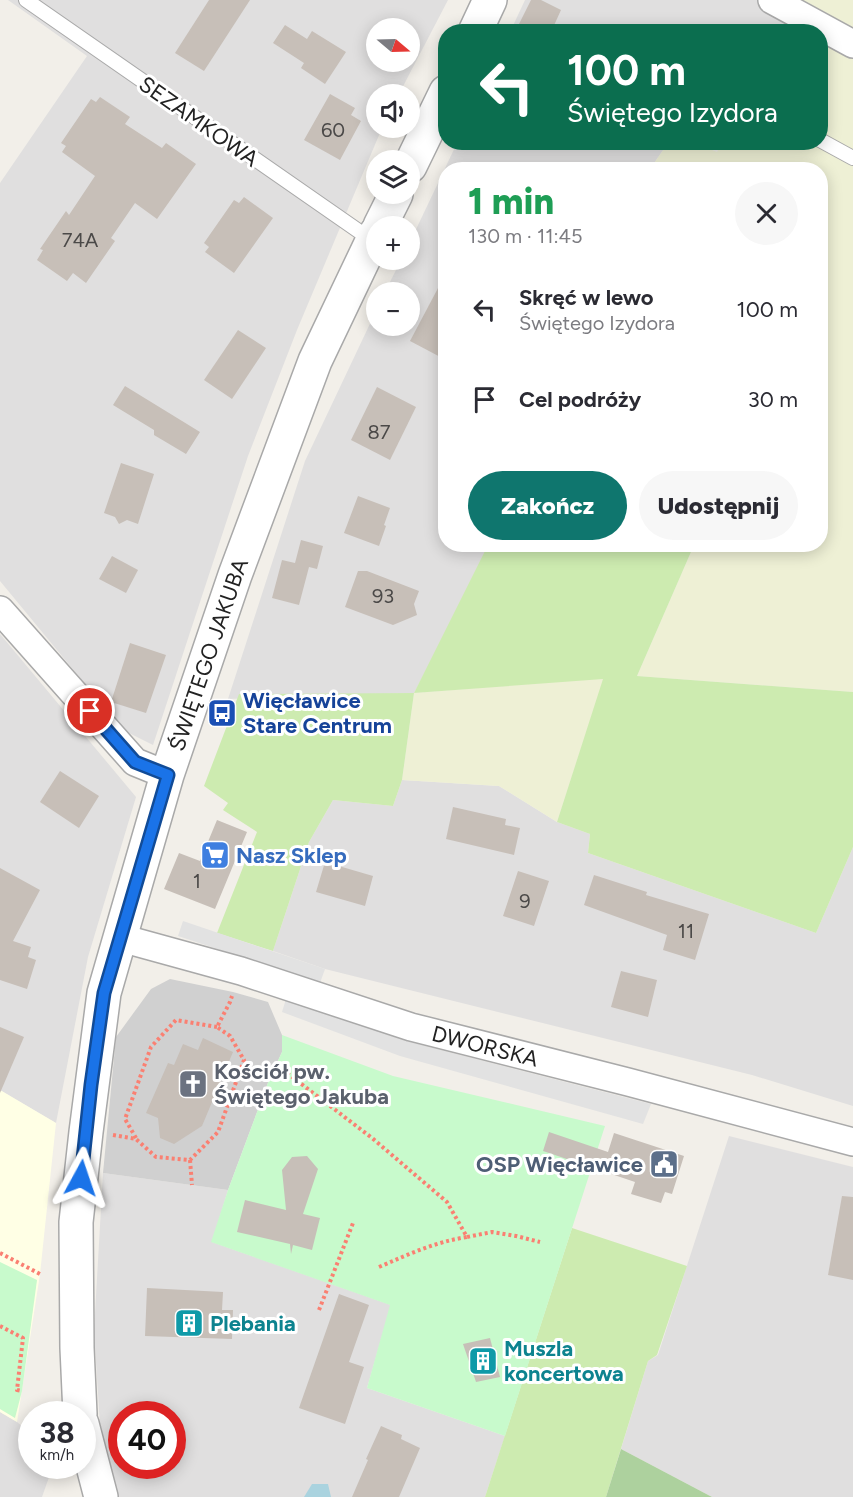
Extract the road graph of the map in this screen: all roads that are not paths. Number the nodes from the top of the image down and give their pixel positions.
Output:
1 (26, 0) edge
2 (490, 0) edge
3 (772, 0) edge
4 (479, 24) edge
5 (798, 24) edge
6 (828, 35) edge
7 (853, 44) edge
8 (438, 108) edge
9 (828, 144) edge
10 (418, 150) edge
11 (853, 158) edge
12 (366, 227) edge
13 (366, 255) edge
14 (0, 610) edge
15 (168, 775) junction
16 (121, 938) junction
17 (853, 1142) edge
18 (80, 1401) edge
19 (96, 1478) edge
20 (101, 1497) edge

1 - 12 lane, SEZAMKOWA
2 - 4 street
3 - 5 street
6 - 7 street
8 - 10 street
9 - 11 lane
13 - 15 street, ŚWIĘTEGO JAKUBA
14 - 15 street
15 - 16 street, ŚWIĘTEGO JAKUBA
16 - 17 street, DWORSKA
16 - 18 street, ŚWIĘTEGO JAKUBA
19 - 20 street

